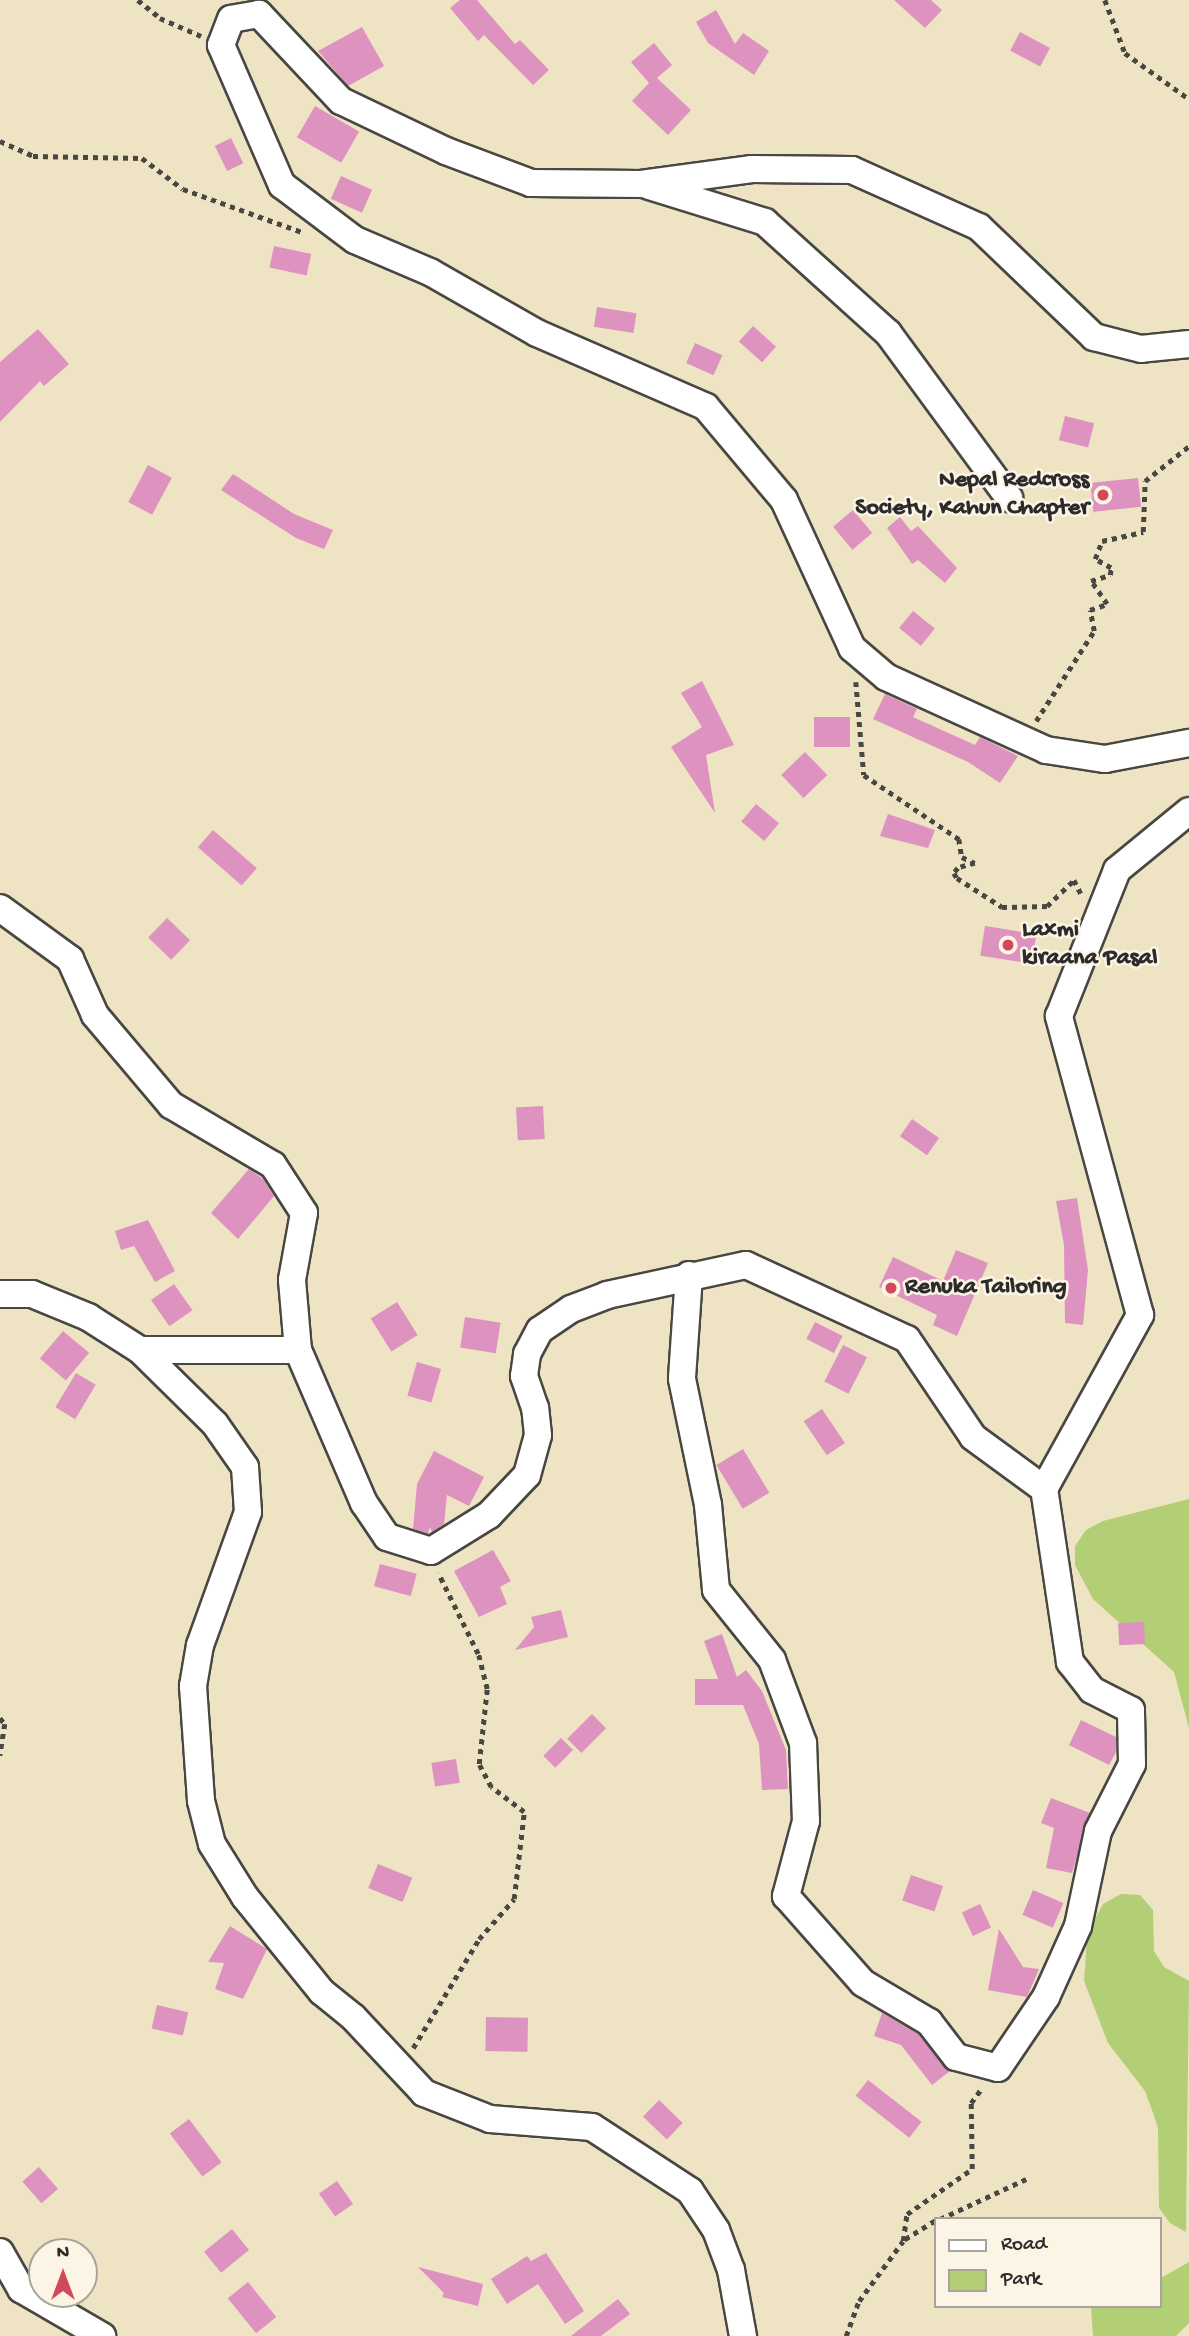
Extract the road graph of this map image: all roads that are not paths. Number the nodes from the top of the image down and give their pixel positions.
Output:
1 (641, 184) junction
2 (1189, 344) edge
3 (1009, 498) dead end
4 (1189, 743) edge
5 (1189, 811) edge
6 (0, 908) edge
7 (689, 1275) junction
8 (0, 1294) edge
9 (139, 1350) junction
10 (298, 1350) junction
11 (1044, 1489) junction
12 (0, 2252) edge
13 (102, 2336) edge
14 (743, 2336) edge

1 - 2 street
1 - 3 street
1 - 4 street
5 - 11 street
6 - 10 street
7 - 10 street
7 - 11 street
7 - 11 street
8 - 9 street
9 - 10 street
9 - 14 street
12 - 13 street

